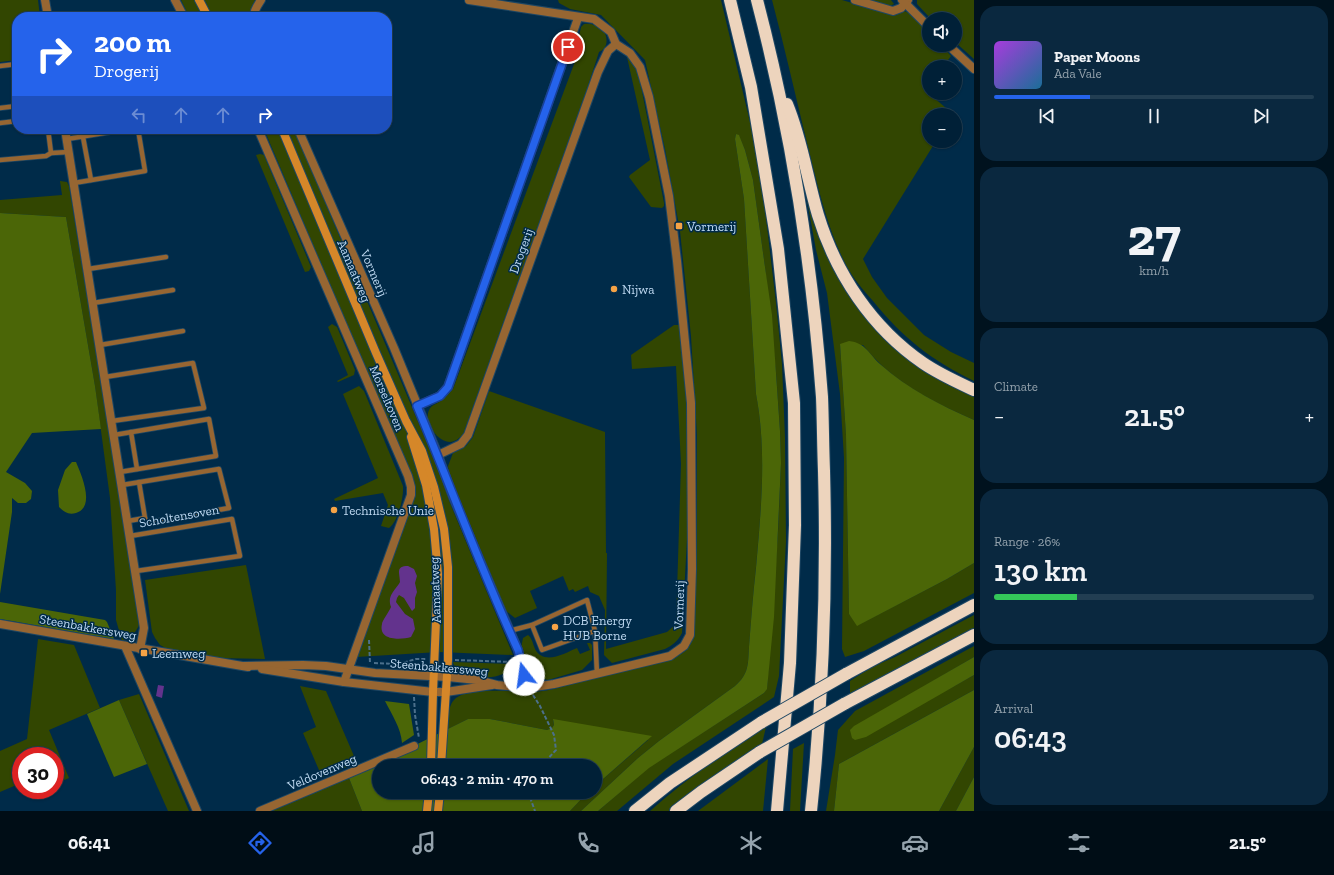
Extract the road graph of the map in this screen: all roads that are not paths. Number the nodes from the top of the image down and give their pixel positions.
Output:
1 (45, 0) edge
2 (175, 0) edge
3 (199, 0) edge
4 (261, 0) edge
5 (469, 0) edge
6 (730, 0) edge
7 (757, 0) edge
8 (855, 0) edge
9 (905, 1) edge
10 (47, 12) edge
11 (181, 12) edge
12 (205, 12) edge
13 (255, 12) edge
14 (578, 18) junction
15 (922, 19) edge
16 (616, 44) junction
17 (956, 52) edge
18 (12, 65) edge
19 (0, 66) edge
20 (974, 69) edge
21 (776, 77) junction
22 (12, 107) edge
23 (0, 108) edge
24 (12, 122) edge
25 (0, 123) edge
26 (49, 134) edge
27 (66, 134) edge
28 (100, 134) edge
29 (139, 134) edge
30 (260, 134) edge
31 (284, 134) edge
32 (300, 134) edge
33 (83, 137) junction
34 (67, 139) junction
35 (69, 152) junction
36 (51, 153) junction
37 (0, 160) edge
38 (91, 180) junction
39 (74, 183) junction
40 (166, 257) dead end
41 (88, 269) junction
42 (172, 290) dead end
43 (93, 303) junction
44 (183, 331) dead end
45 (100, 345) junction
46 (105, 376) junction
47 (974, 390) edge
48 (417, 406) junction
49 (112, 421) junction
50 (406, 421) junction
51 (131, 432) junction
52 (114, 434) junction
53 (438, 454) junction
54 (137, 469) junction
55 (120, 472) junction
56 (139, 482) junction
57 (122, 485) junction
58 (145, 518) junction
59 (128, 521) junction
60 (130, 536) junction
61 (136, 571) junction
62 (974, 606) edge
63 (0, 624) edge
64 (532, 625) junction
65 (509, 631) junction
66 (595, 631) junction
67 (974, 635) edge
68 (125, 646) junction
69 (140, 649) junction
70 (244, 666) junction
71 (349, 670) junction
72 (597, 674) junction
73 (434, 676) junction
74 (448, 677) junction
75 (344, 682) junction
76 (497, 685) junction
77 (528, 688) junction
78 (432, 692) junction
79 (446, 692) junction
80 (414, 746) road end
81 (431, 759) edge
82 (441, 759) edge
83 (428, 799) edge
84 (439, 799) edge
85 (196, 811) edge
86 (260, 811) edge
87 (427, 811) edge
88 (438, 811) edge
89 (635, 811) edge
90 (676, 811) edge
91 (777, 811) edge
92 (811, 811) edge

1 - 10 street
2 - 11 street
3 - 12 main road
4 - 13 street
5 - 14 street, Vormerij
6 - 91 highway
7 - 21 highway
8 - 9 street
9 - 15 street
14 - 16 street, Vormerij
14 - 48 street, Drogerij
16 - 53 street, Drogerij
16 - 72 street, Vormerij
17 - 20 street
18 - 19 lane
21 - 47 highway
21 - 92 highway
22 - 23 lane
24 - 25 lane
26 - 36 lane
27 - 34 street, Scholtensoven
28 - 33 lane
29 - 38 lane
30 - 71 street, Morseltoven
31 - 50 main road, Aamaatweg
32 - 48 street, Vormerij
33 - 34 lane
33 - 38 lane
34 - 35 street, Scholtensoven
35 - 36 lane
35 - 39 street, Scholtensoven
36 - 37 lane
38 - 39 lane
39 - 41 street, Scholtensoven
40 - 41 lane
41 - 43 street, Scholtensoven
42 - 43 lane
43 - 45 street, Scholtensoven
44 - 45 lane
45 - 46 street, Scholtensoven
46 - 49 street, Scholtensoven
46 - 49 lane
48 - 53 street, Vormerij
49 - 52 street, Scholtensoven
50 - 73 main road, Aamaatweg
50 - 74 main road, Aamaatweg
51 - 52 lane
51 - 54 lane
51 - 54 lane
52 - 55 street, Scholtensoven
53 - 65 street, Vormerij
54 - 55 lane
55 - 57 street, Scholtensoven
56 - 57 lane, Scholtensoven
56 - 58 lane, Scholtensoven
56 - 58 lane, Scholtensoven
57 - 59 street, Scholtensoven
58 - 59 lane, Scholtensoven
59 - 60 street, Scholtensoven
60 - 61 street, Scholtensoven
60 - 61 lane, Scholtensoven
61 - 69 street, Scholtensoven
62 - 89 highway, bridge
63 - 68 street, Steenbakkersweg
64 - 65 lane
64 - 66 lane
64 - 66 lane
65 - 77 street, Vormerij
66 - 72 lane
67 - 90 highway, bridge
68 - 69 street, Steenbakkersweg
68 - 85 street
69 - 70 street, Steenbakkersweg
70 - 71 street, Steenbakkersweg
70 - 75 street, Steenbakkersweg
71 - 73 street, Steenbakkersweg
71 - 75 street, Morseltoven
72 - 77 street, Vormerij
73 - 74 street, Steenbakkersweg
73 - 78 main road, Aamaatweg
74 - 76 street, Steenbakkersweg
74 - 79 main road, Aamaatweg
75 - 78 street, Steenbakkersweg
76 - 77 street
76 - 79 street, Steenbakkersweg
78 - 79 street, Steenbakkersweg
78 - 81 main road, Aamaatweg
79 - 82 main road, Aamaatweg
80 - 86 street, Veldovenweg
83 - 87 main road
84 - 88 main road

